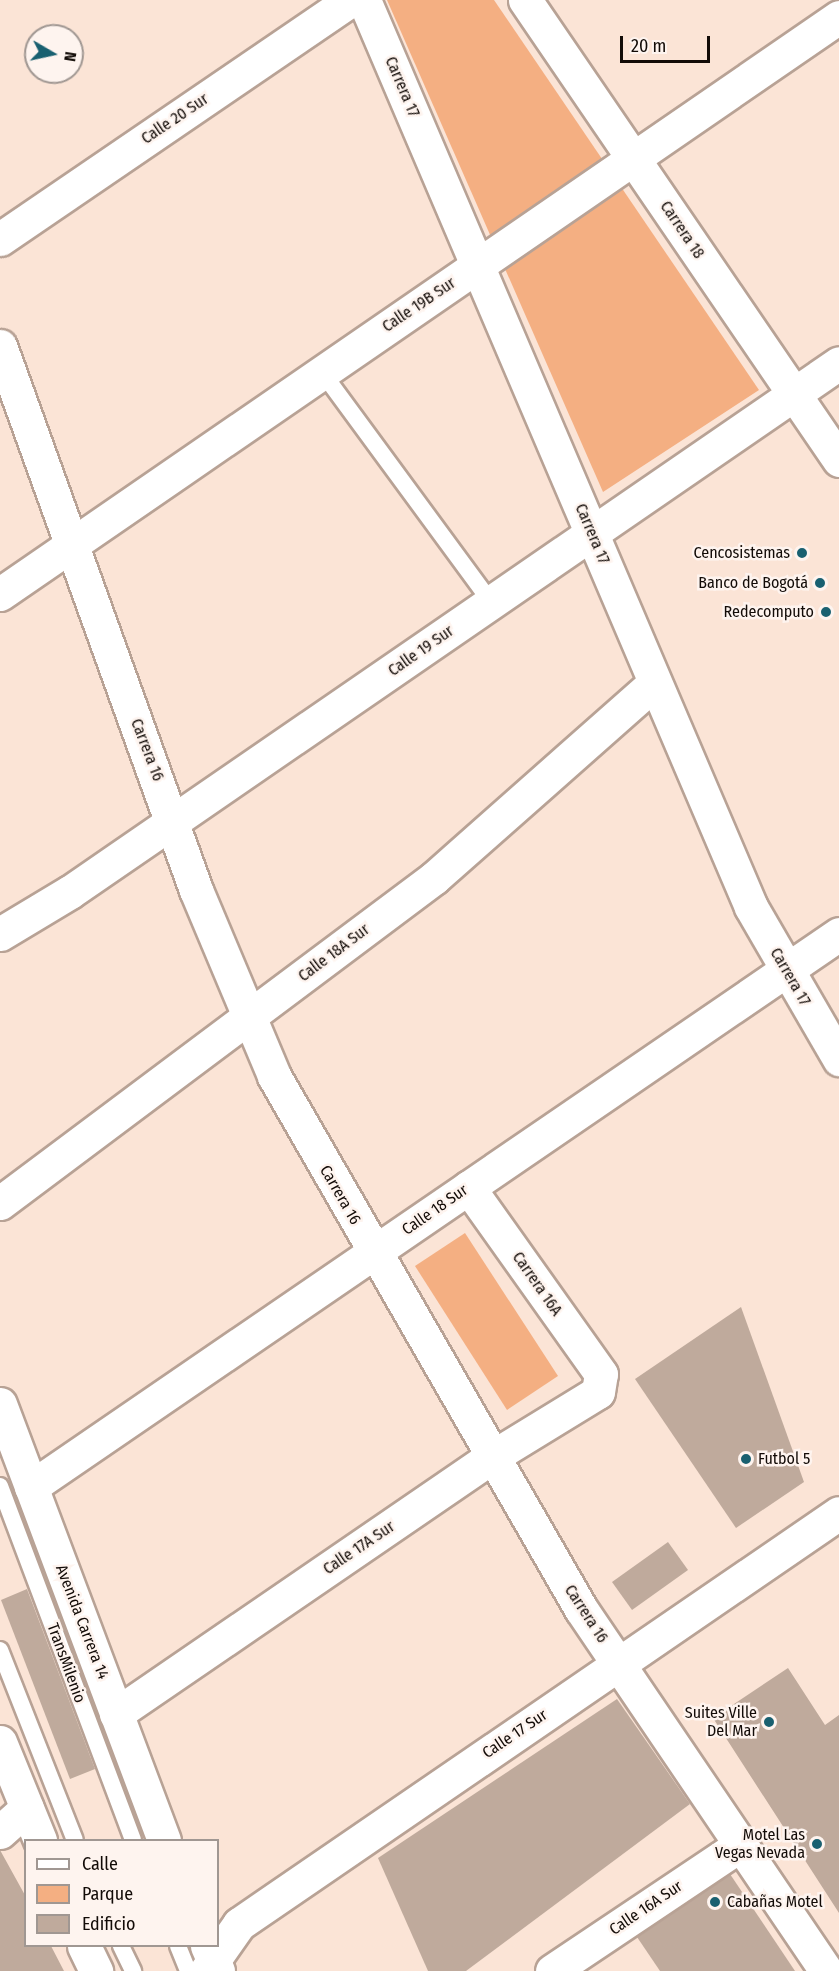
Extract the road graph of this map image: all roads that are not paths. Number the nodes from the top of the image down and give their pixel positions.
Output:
1 (350, 0) edge
2 (364, 0) edge
3 (525, 0) edge
4 (839, 17) edge
5 (633, 158) junction
6 (0, 238) edge
7 (479, 264) junction
8 (0, 346) edge
9 (839, 363) edge
10 (322, 372) junction
11 (794, 394) junction
12 (839, 460) edge
13 (592, 533) junction
14 (71, 545) junction
15 (0, 594) edge
16 (491, 602) junction
17 (653, 684) junction
18 (174, 821) junction
19 (0, 934) edge
20 (839, 934) edge
21 (785, 971) junction
22 (248, 1018) junction
23 (839, 1059) edge
24 (468, 1187) junction
25 (0, 1203) edge
26 (373, 1253) junction
27 (601, 1384) joint
28 (0, 1404) edge
29 (492, 1457) junction
30 (15, 1486) edge
31 (839, 1513) edge
32 (0, 1650) edge
33 (618, 1664) junction
34 (116, 1714) junction
35 (0, 1742) edge
36 (27, 1808) junction
37 (0, 1832) edge
38 (40, 1839) edge
39 (75, 1839) edge
40 (133, 1839) edge
41 (164, 1839) edge
42 (740, 1845) junction
43 (84, 1947) edge
44 (121, 1947) edge
45 (180, 1947) edge
46 (207, 1964) edge
47 (96, 1971) edge
48 (133, 1971) edge
49 (552, 1971) edge
50 (826, 1971) edge

1 - 6 street, Calle 20 Sur
2 - 7 street, Carrera 17
3 - 5 street, Carrera 18
4 - 5 street, Calle 19B Sur
5 - 7 street, Calle 19B Sur
5 - 11 street, Carrera 18
7 - 10 street, Calle 19B Sur
7 - 13 street, Carrera 17
8 - 14 street, Carrera 16
9 - 11 street, Calle 19 Sur
10 - 14 street, Calle 19B Sur
10 - 16 lane
11 - 12 street, Carrera 18
11 - 13 street, Calle 19 Sur
13 - 16 street, Calle 19 Sur
13 - 17 street, Carrera 17
14 - 15 street, Calle 19B Sur
14 - 18 street, Carrera 16
16 - 18 street, Calle 19 Sur
17 - 21 street, Carrera 17
17 - 22 street, Calle 18A Sur
18 - 19 street, Calle 19 Sur
18 - 22 street, Carrera 16
20 - 21 street, Calle 18 Sur
21 - 23 street, Carrera 17
21 - 24 street, Calle 18 Sur
22 - 25 street, Calle 18A Sur
22 - 26 street, Carrera 16
24 - 26 street, Calle 18 Sur
24 - 27 street, Carrera 16A
26 - 29 street, Carrera 16
26 - 30 street, Calle 18 Sur
27 - 29 street, Calle 17A Sur
28 - 30 street, Avenida Carrera 14
29 - 33 street, Carrera 16
29 - 34 street, Calle 17A Sur
30 - 34 street, Avenida Carrera 14
30 - 40 lane, TransMilenio
31 - 33 street, Calle 17 Sur
32 - 39 lane
33 - 42 street, Carrera 16
33 - 46 street, Calle 17 Sur
34 - 41 street, Avenida Carrera 14
35 - 36 street
36 - 37 street
36 - 38 street
42 - 49 street, Calle 16A Sur
42 - 50 street, Carrera 16
43 - 47 street
44 - 48 lane
45 - 46 lane

